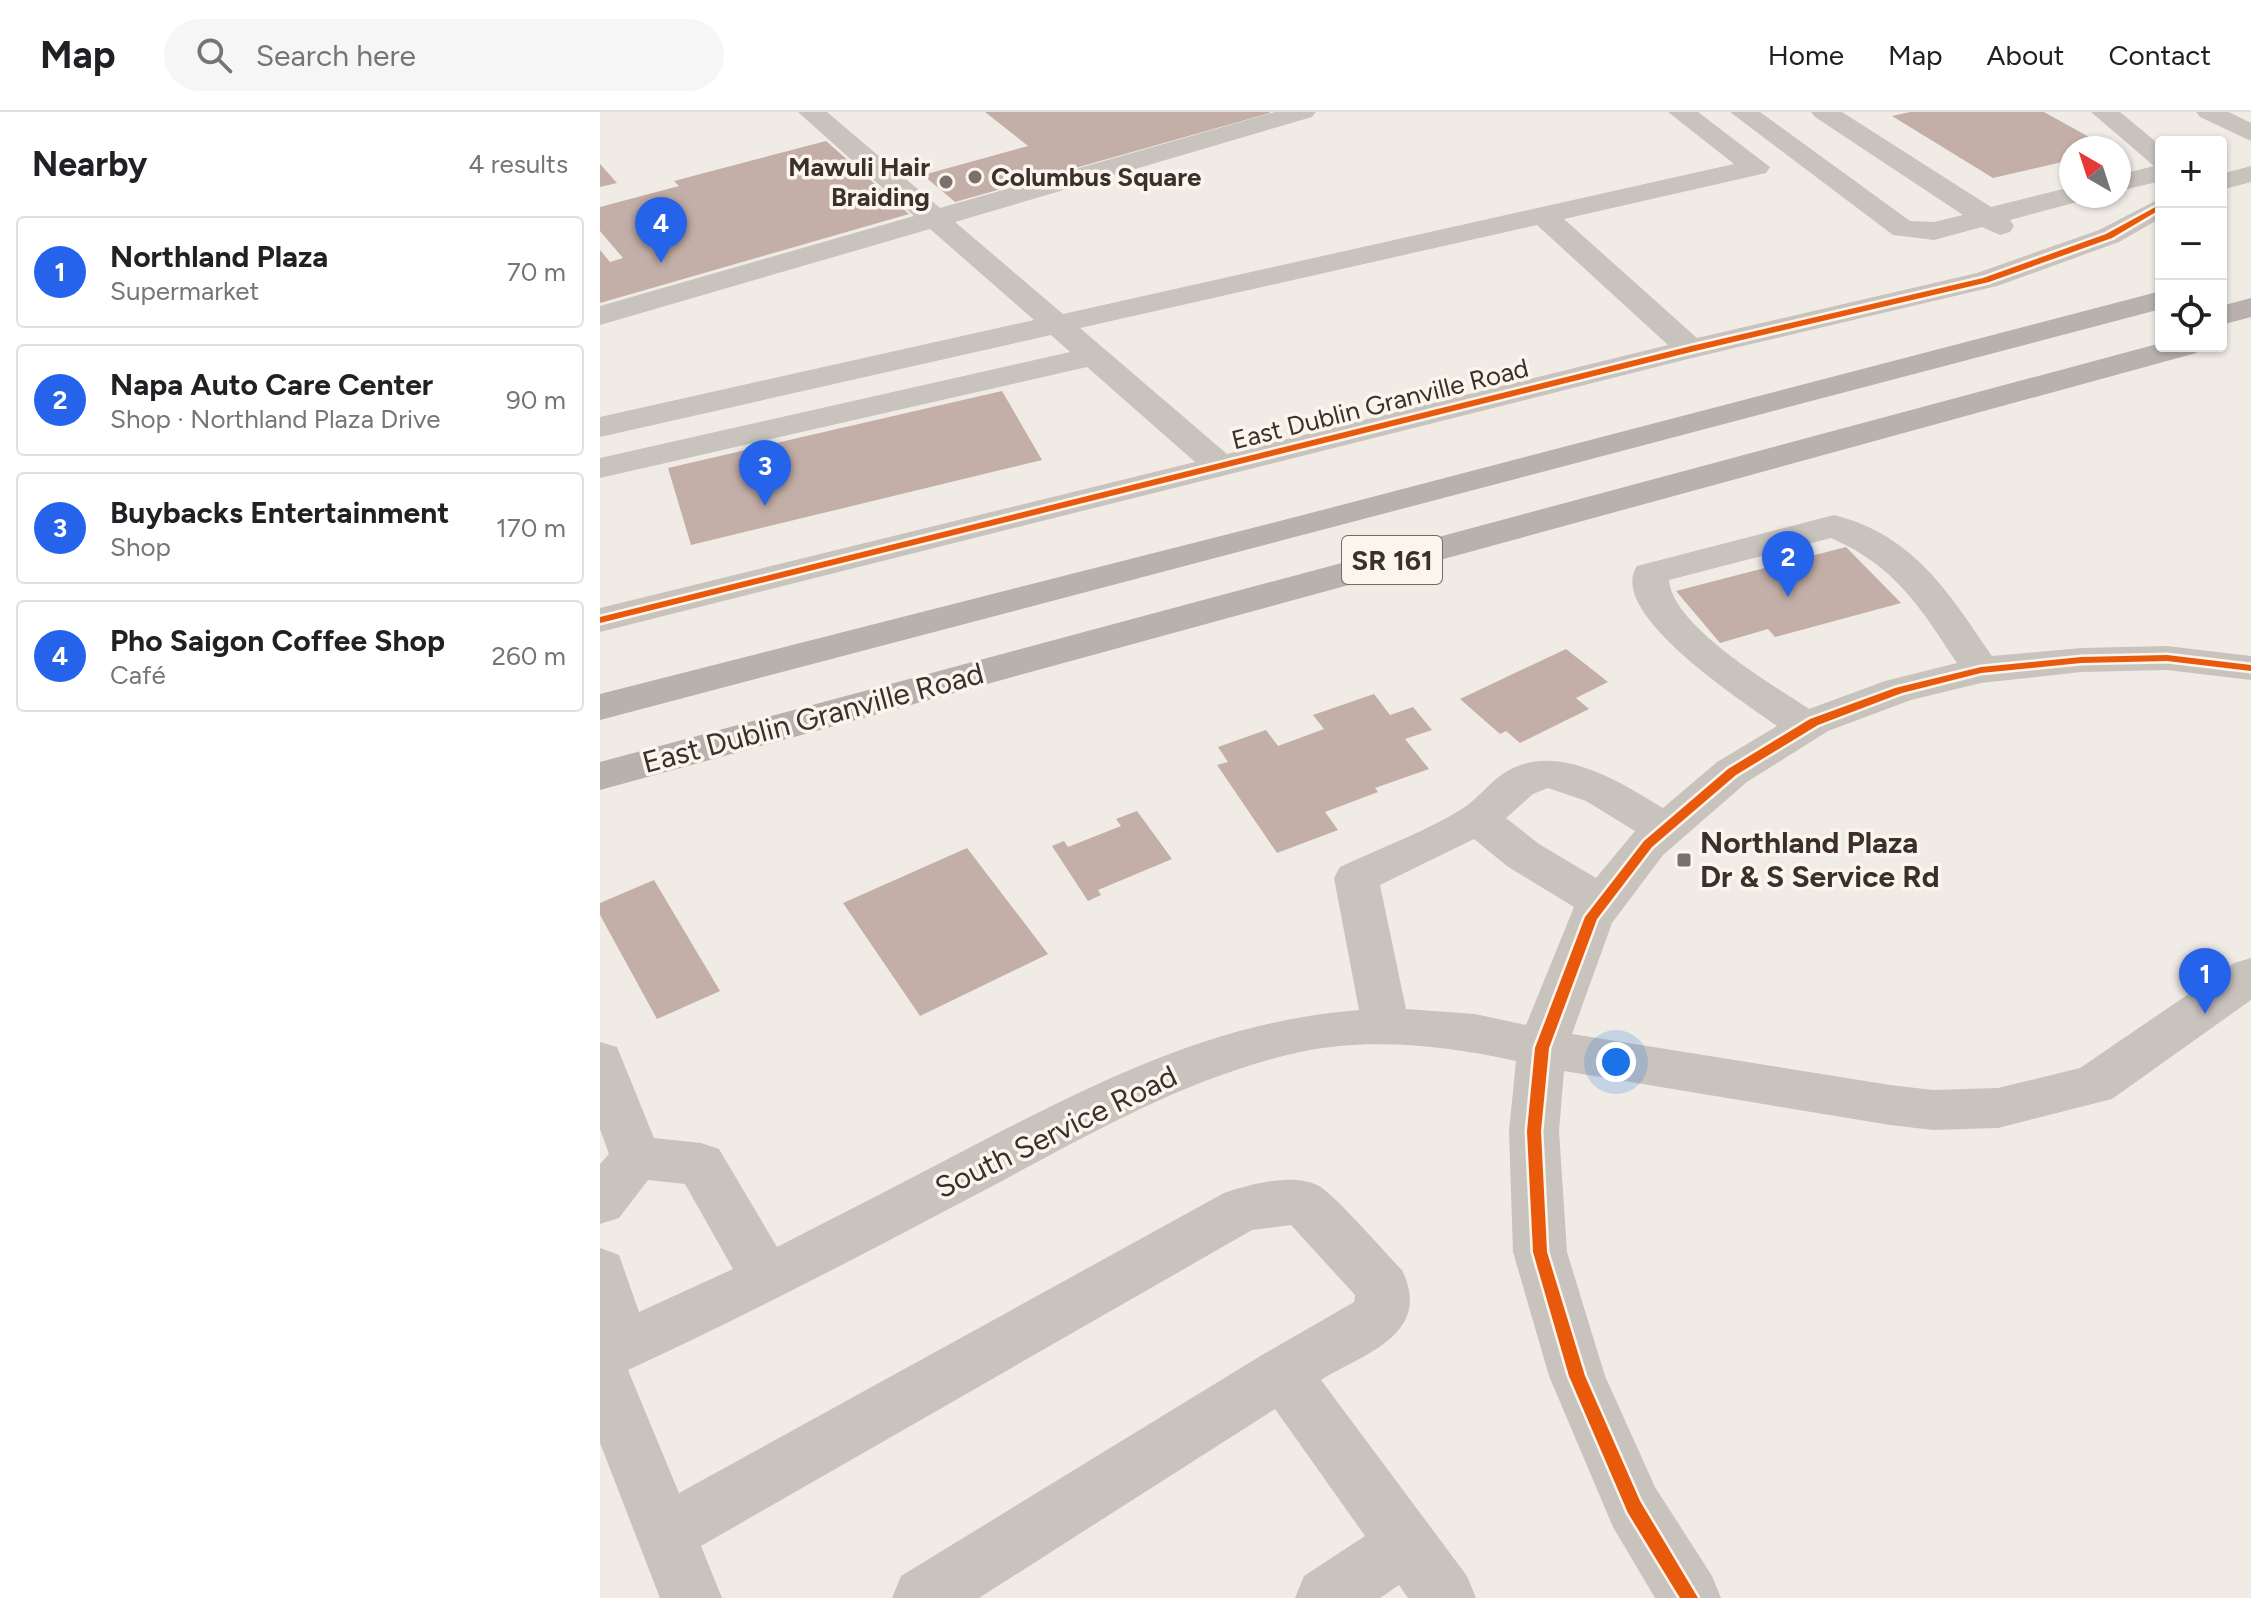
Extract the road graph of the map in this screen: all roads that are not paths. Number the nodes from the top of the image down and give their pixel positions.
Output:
1 (811, 112) edge
2 (1303, 112) edge
3 (1681, 112) edge
4 (1743, 112) edge
5 (1824, 112) edge
6 (2104, 112) edge
7 (2209, 112) edge
8 (2251, 133) edge
9 (2155, 155) edge
10 (2155, 174) edge
11 (2251, 174) edge
12 (2131, 180) edge
13 (2227, 180) edge
14 (2059, 198) edge
15 (2158, 208) edge
16 (1543, 215) junction
17 (1983, 218) junction
18 (934, 219) junction
19 (2059, 256) junction
20 (2155, 302) edge
21 (2251, 307) edge
22 (2227, 314) edge
23 (600, 316) edge
24 (1056, 324) junction
25 (2251, 328) edge
26 (2227, 334) edge
27 (2155, 337) edge
28 (1691, 349) junction
29 (2163, 352) edge
30 (1092, 356) junction
31 (1928, 415) junction
32 (600, 427) edge
33 (1221, 466) junction
34 (600, 468) edge
35 (600, 620) edge
36 (2251, 668) edge
37 (1981, 670) junction
38 (600, 707) edge
39 (1806, 727) junction
40 (600, 776) edge
41 (1478, 819) junction
42 (1665, 829) junction
43 (1602, 903) junction
44 (2251, 976) edge
45 (1386, 1026) junction
46 (1542, 1048) junction
47 (600, 1061) edge
48 (620, 1140) edge
49 (600, 1202) edge
50 (600, 1272) edge
51 (766, 1278) junction
52 (607, 1357) edge
53 (1282, 1373) junction
54 (664, 1534) junction
55 (1407, 1544) junction
56 (691, 1598) edge
57 (923, 1598) edge
58 (1326, 1598) edge
59 (1445, 1598) edge
60 (1690, 1598) edge

1 - 18 street
2 - 18 street
3 - 16 street
4 - 17 street
5 - 17 street
6 - 9 street
7 - 8 street
10 - 12 street
11 - 13 street
14 - 17 street
15 - 19 street, East Dublin Granville Road
16 - 24 street
16 - 28 street
17 - 19 street
18 - 23 street
18 - 24 street
19 - 28 street, East Dublin Granville Road
20 - 38 main road, East Dublin Granville Road / SR 161
21 - 22 main road
24 - 30 street
24 - 32 street
25 - 26 main road
27 - 31 main road
28 - 33 street, East Dublin Granville Road
29 - 31 main road, East Dublin Granville Road / SR 161
30 - 33 street
30 - 34 street
31 - 40 main road, East Dublin Granville Road / SR 161
33 - 35 street, East Dublin Granville Road
36 - 37 street
37 - 39 street
37 - 39 street
39 - 42 street
41 - 42 street
41 - 43 street
41 - 45 street
42 - 43 street
43 - 46 street
44 - 46 street, South Service Road
45 - 46 street, South Service Road
45 - 51 street, South Service Road
46 - 60 street
47 - 48 street
48 - 49 street
48 - 51 street
50 - 52 street
51 - 52 street, South Service Road
52 - 54 street
53 - 54 street
53 - 55 street
53 - 57 street
54 - 56 street
55 - 58 street
55 - 59 street

